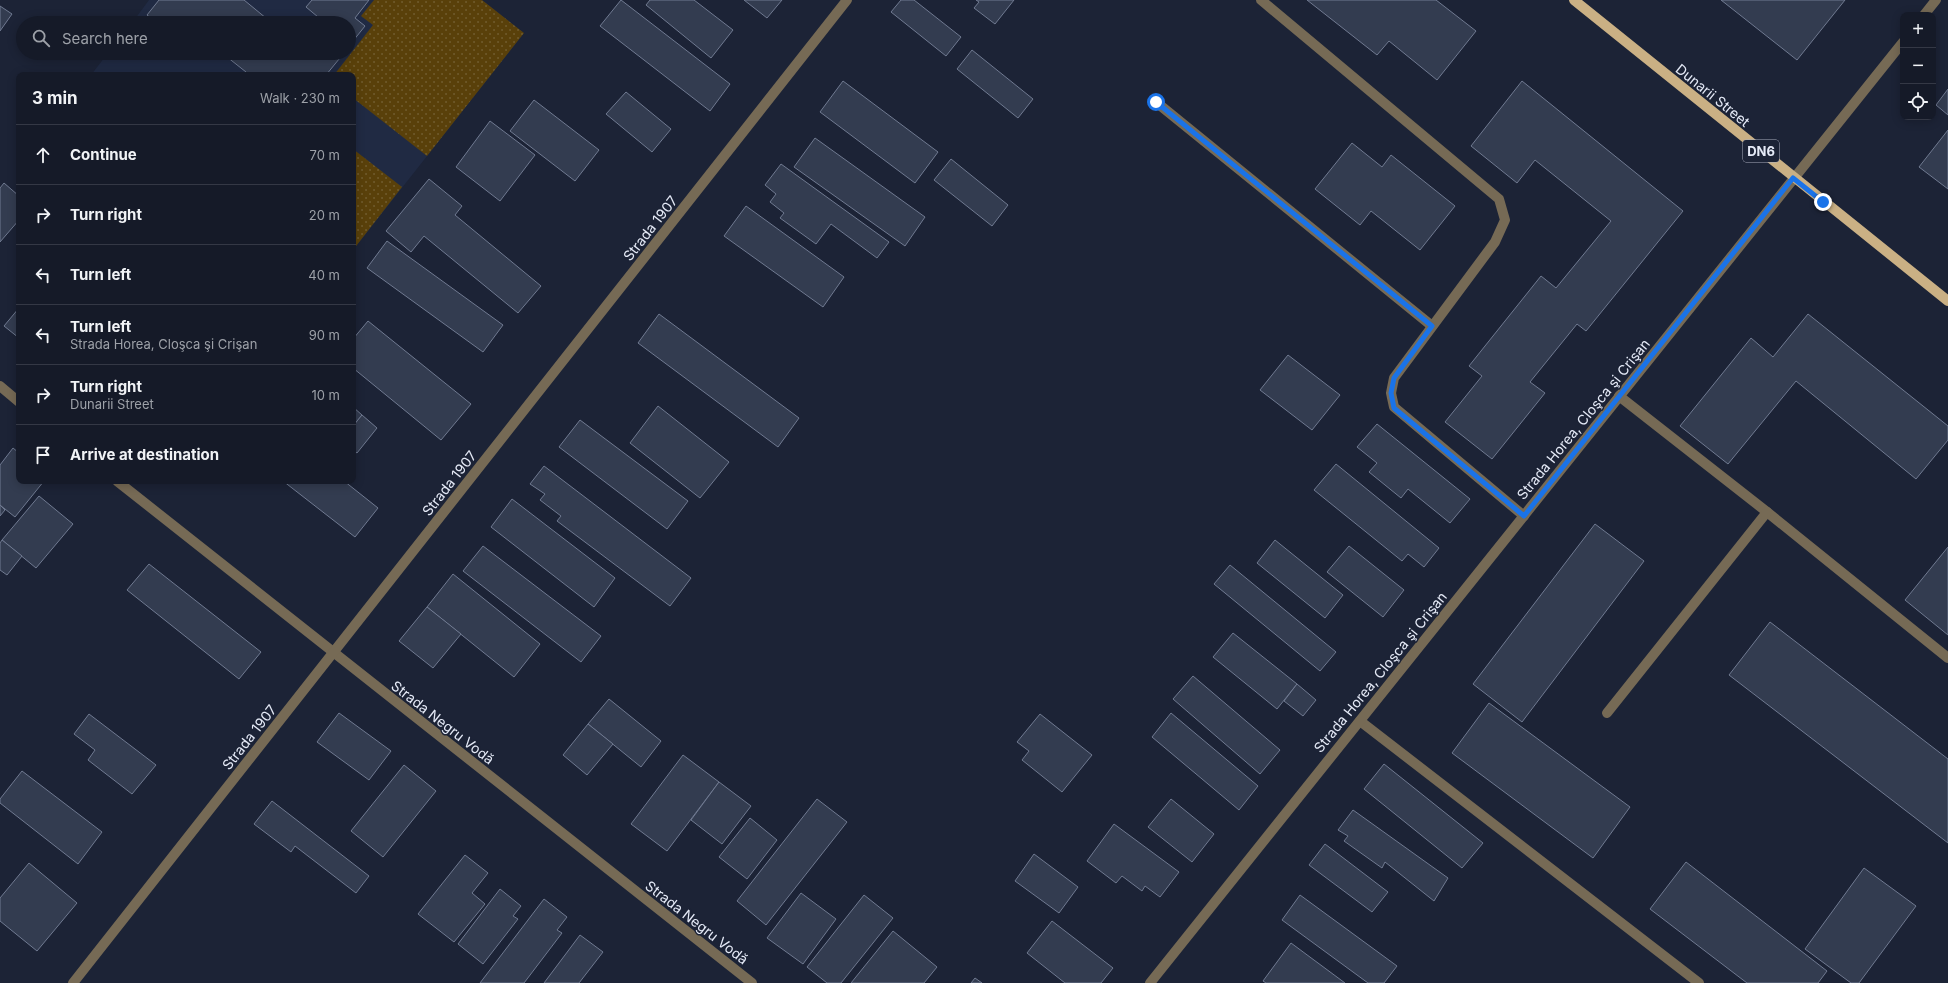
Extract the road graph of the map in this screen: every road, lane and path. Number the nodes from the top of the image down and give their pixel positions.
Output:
1 (847, 0) edge
2 (1261, 0) edge
3 (1574, 0) edge
4 (1936, 0) edge
5 (1926, 12) edge
6 (1900, 46) edge
7 (1156, 102) dead end
8 (1793, 178) junction
9 (1948, 302) edge
10 (1432, 326) junction
11 (0, 386) edge
12 (1619, 396) junction
13 (16, 399) edge
14 (122, 484) edge
15 (1767, 512) junction
16 (1524, 516) junction
17 (333, 653) junction
18 (1948, 658) edge
19 (1607, 713) dead end
20 (1360, 720) junction
21 (73, 983) edge
22 (752, 983) edge
23 (1150, 983) edge
24 (1699, 983) edge

1 - 17 street, Strada 1907
2 - 10 street
3 - 8 main road, Dunarii Street / DN6
4 - 5 street
6 - 8 street, Strada Horea, Cloşca şi Crişan
7 - 10 street
8 - 9 main road, Dunarii Street / DN6
8 - 12 street, Strada Horea, Cloşca şi Crişan
10 - 16 street
11 - 13 street
12 - 15 street
12 - 16 street, Strada Horea, Cloşca şi Crişan
14 - 17 street, Strada Negru Vodă
15 - 18 street
15 - 19 street
16 - 20 street, Strada Horea, Cloşca şi Crişan
17 - 21 street, Strada 1907
17 - 22 street, Strada Negru Vodă
20 - 23 street, Strada Horea, Cloşca şi Crişan
20 - 24 street

